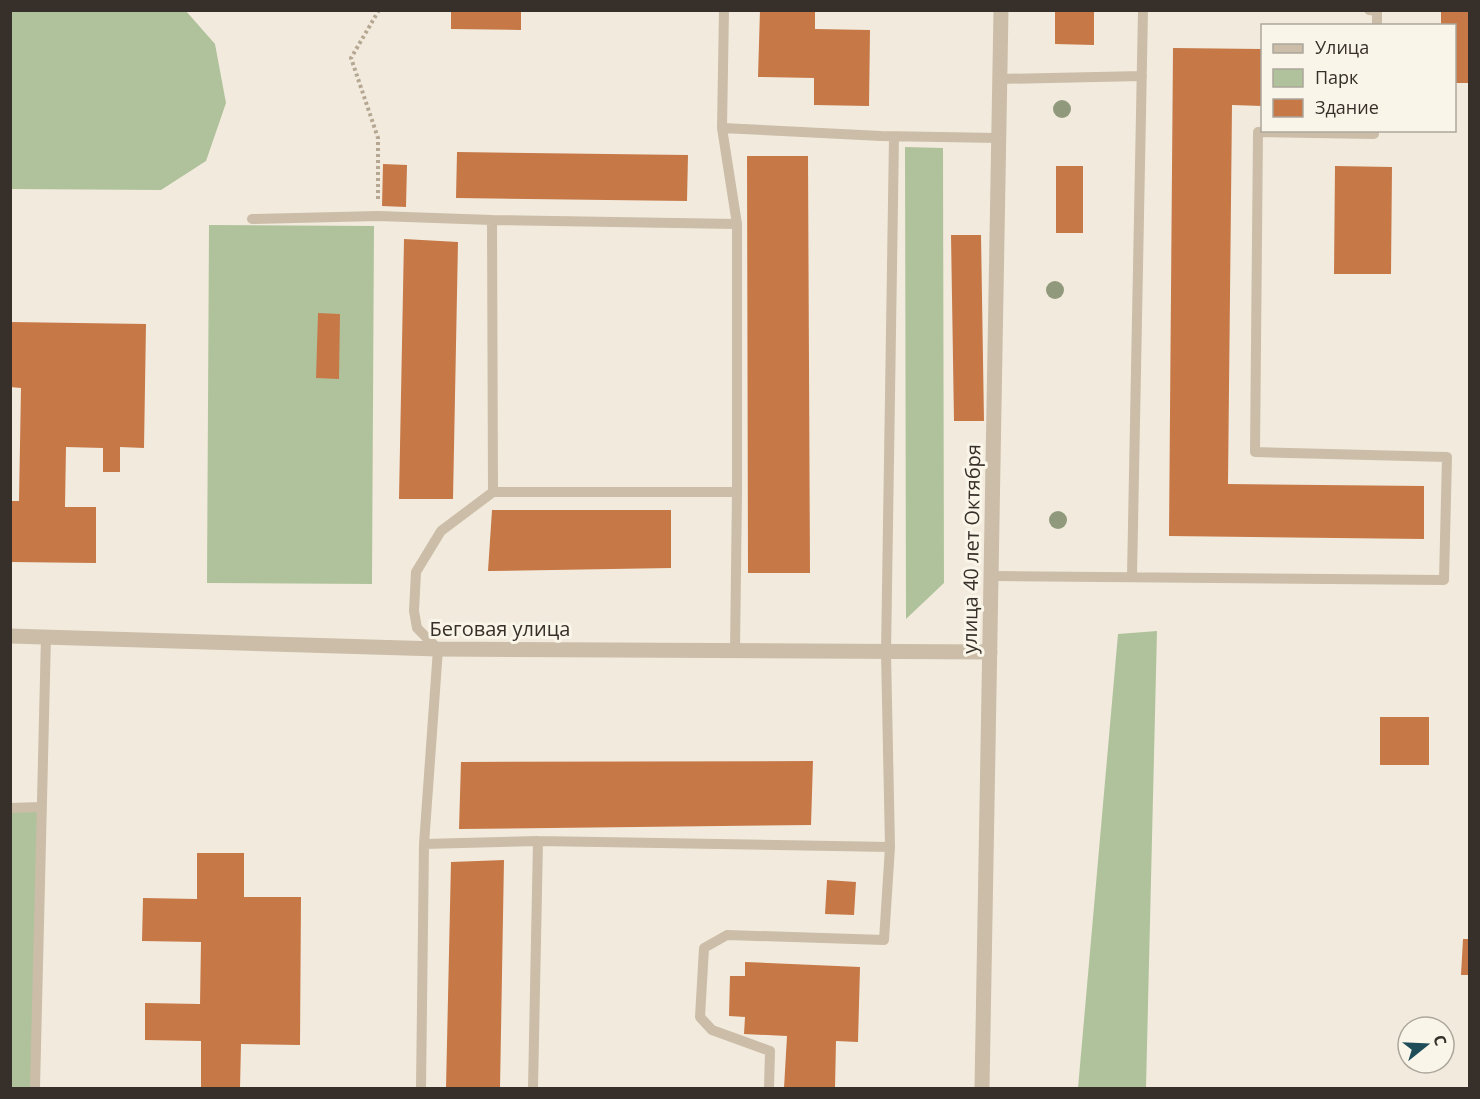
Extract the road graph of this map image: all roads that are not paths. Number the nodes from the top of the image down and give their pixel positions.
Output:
1 (724, 10) edge
2 (1001, 10) edge
3 (1143, 10) edge
4 (1369, 10) edge
5 (1377, 24) edge
6 (1142, 76) junction
7 (999, 80) junction
8 (722, 128) junction
9 (1374, 132) edge
10 (894, 136) junction
11 (999, 138) junction
12 (252, 219) dead end
13 (492, 220) junction
14 (737, 224) junction
15 (492, 492) junction
16 (737, 492) junction
17 (991, 576) junction
18 (1132, 577) junction
19 (10, 636) edge
20 (46, 636) junction
21 (438, 649) junction
22 (735, 651) junction
23 (990, 652) junction
24 (886, 653) junction
25 (41, 807) junction
26 (10, 808) edge
27 (538, 841) junction
28 (424, 844) junction
29 (890, 847) junction
30 (35, 1089) edge
31 (420, 1089) edge
32 (533, 1089) edge
33 (769, 1089) edge
34 (982, 1089) edge

1 - 8 lane
2 - 7 street, улица 40 лет Октября
3 - 6 lane
4 - 5 lane
6 - 7 lane
6 - 18 lane
7 - 11 street, улица 40 лет Октября
8 - 10 lane
8 - 14 lane
9 - 18 lane
10 - 11 lane
10 - 24 lane
11 - 17 street, улица 40 лет Октября
12 - 13 lane
13 - 14 lane
13 - 15 lane
14 - 16 lane
15 - 16 lane
15 - 21 lane
16 - 22 lane
17 - 18 lane
17 - 23 street, улица 40 лет Октября
19 - 20 street, Беговая улица
20 - 21 street, Беговая улица
20 - 25 lane
21 - 22 street, Беговая улица
21 - 28 lane
22 - 24 street, Беговая улица
23 - 24 street, Беговая улица
23 - 34 street, улица 40 лет Октября
24 - 29 lane
25 - 26 lane
25 - 30 lane
27 - 28 lane
27 - 29 lane
27 - 32 lane
28 - 31 lane
29 - 33 lane

